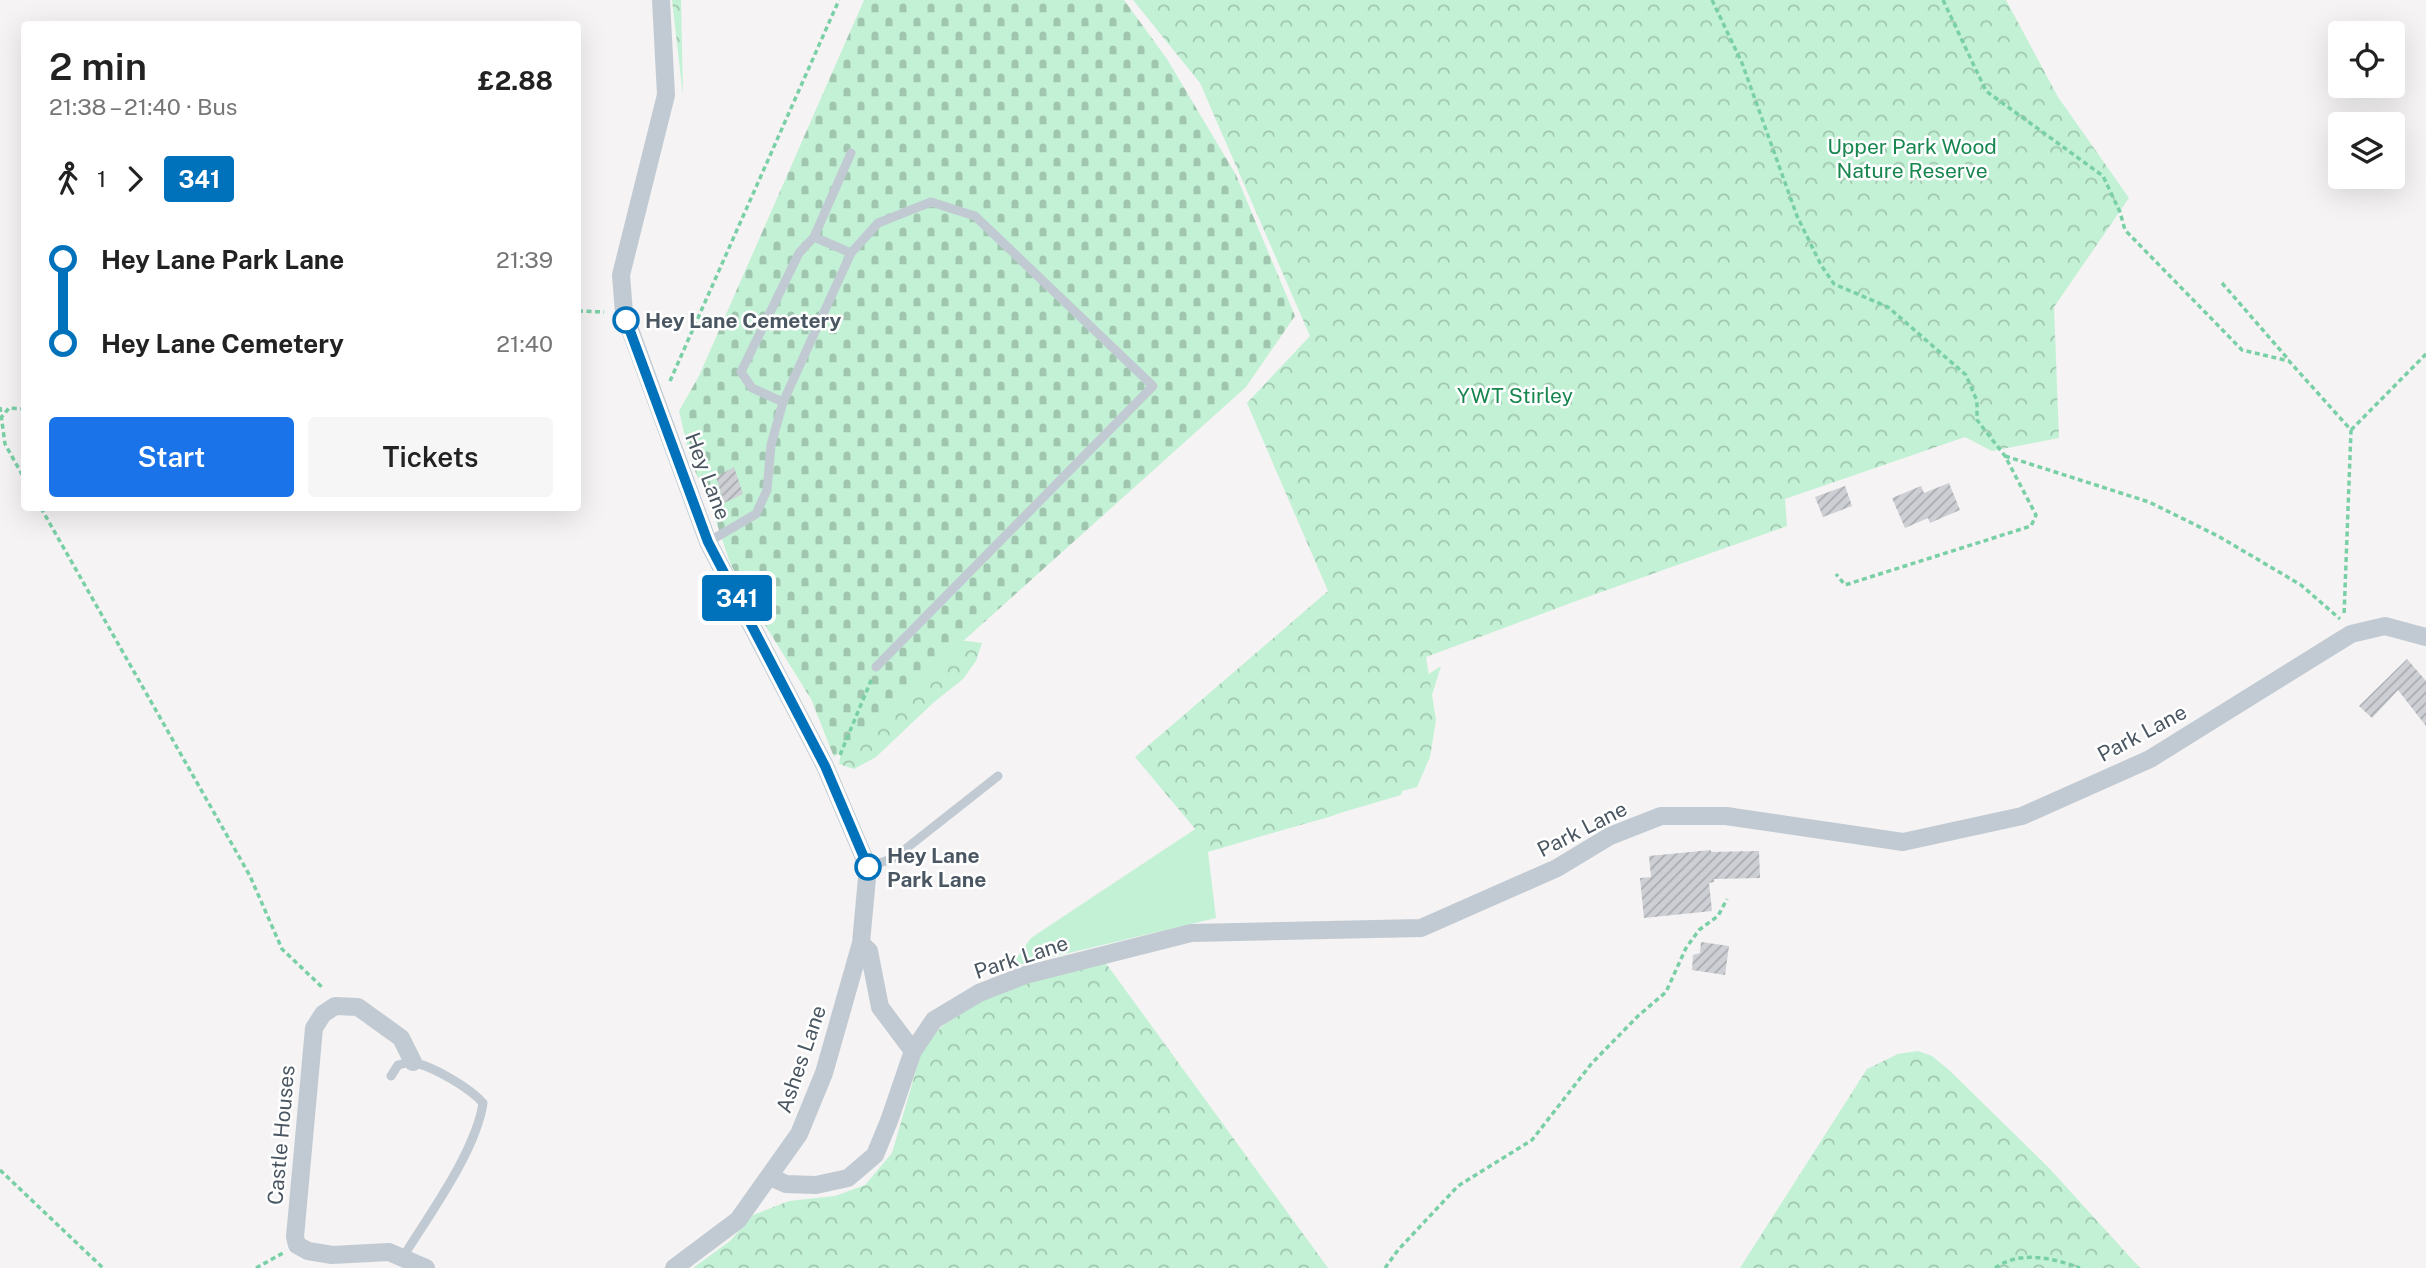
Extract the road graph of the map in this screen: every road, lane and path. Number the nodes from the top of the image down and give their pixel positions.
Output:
1 (661, 0) edge
2 (839, 0) edge
3 (1712, 0) edge
4 (1943, 0) edge
5 (851, 153) dead end
6 (814, 237) junction
7 (851, 253) junction
8 (2222, 284) dead end
9 (581, 311) edge
10 (624, 313) junction
11 (2426, 354) edge
12 (2289, 361) junction
13 (650, 390) junction
14 (783, 402) junction
15 (0, 407) edge
16 (21, 409) edge
17 (1, 418) edge
18 (2351, 430) junction
19 (2005, 456) junction
20 (21, 473) edge
21 (43, 511) edge
22 (708, 542) junction
23 (1836, 575) dead end
24 (2426, 637) edge
25 (876, 667) joint
26 (825, 766) junction
27 (998, 776) dead end
28 (868, 867) junction
29 (1727, 900) dead end
30 (861, 943) junction
31 (323, 1014) junction
32 (913, 1051) junction
33 (412, 1062) junction
34 (391, 1076) dead end
35 (0, 1170) edge
36 (770, 1177) junction
37 (297, 1245) junction
38 (403, 1257) junction
39 (103, 1268) edge
40 (256, 1268) edge
41 (426, 1268) edge
42 (674, 1268) edge
43 (1385, 1268) edge
44 (1995, 1268) edge
45 (2080, 1268) edge

1 - 10 street, Hey Lane
2 - 13 path
3 - 19 path
4 - 12 path
5 - 6 lane
6 - 7 lane
6 - 14 lane
7 - 14 lane
7 - 25 lane
8 - 12 path
9 - 10 path
10 - 13 street, Hey Lane
11 - 18 path
12 - 18 path
13 - 22 street, Hey Lane
14 - 22 lane
15 - 17 path
16 - 17 path
17 - 20 path
18 - 19 path
19 - 23 path
21 - 31 path
22 - 26 street, Hey Lane
24 - 32 street, Park Lane
25 - 26 path
26 - 28 street, Hey Lane
27 - 28 lane
28 - 30 street, Hey Lane
29 - 43 path
30 - 32 street
30 - 36 street, Ashes Lane
31 - 33 street
31 - 37 street, Castle Houses
32 - 36 street, Park Lane
33 - 34 lane
33 - 38 lane
35 - 39 path
36 - 42 street, Ashes Lane
37 - 38 street
37 - 40 path
38 - 41 street
44 - 45 path

